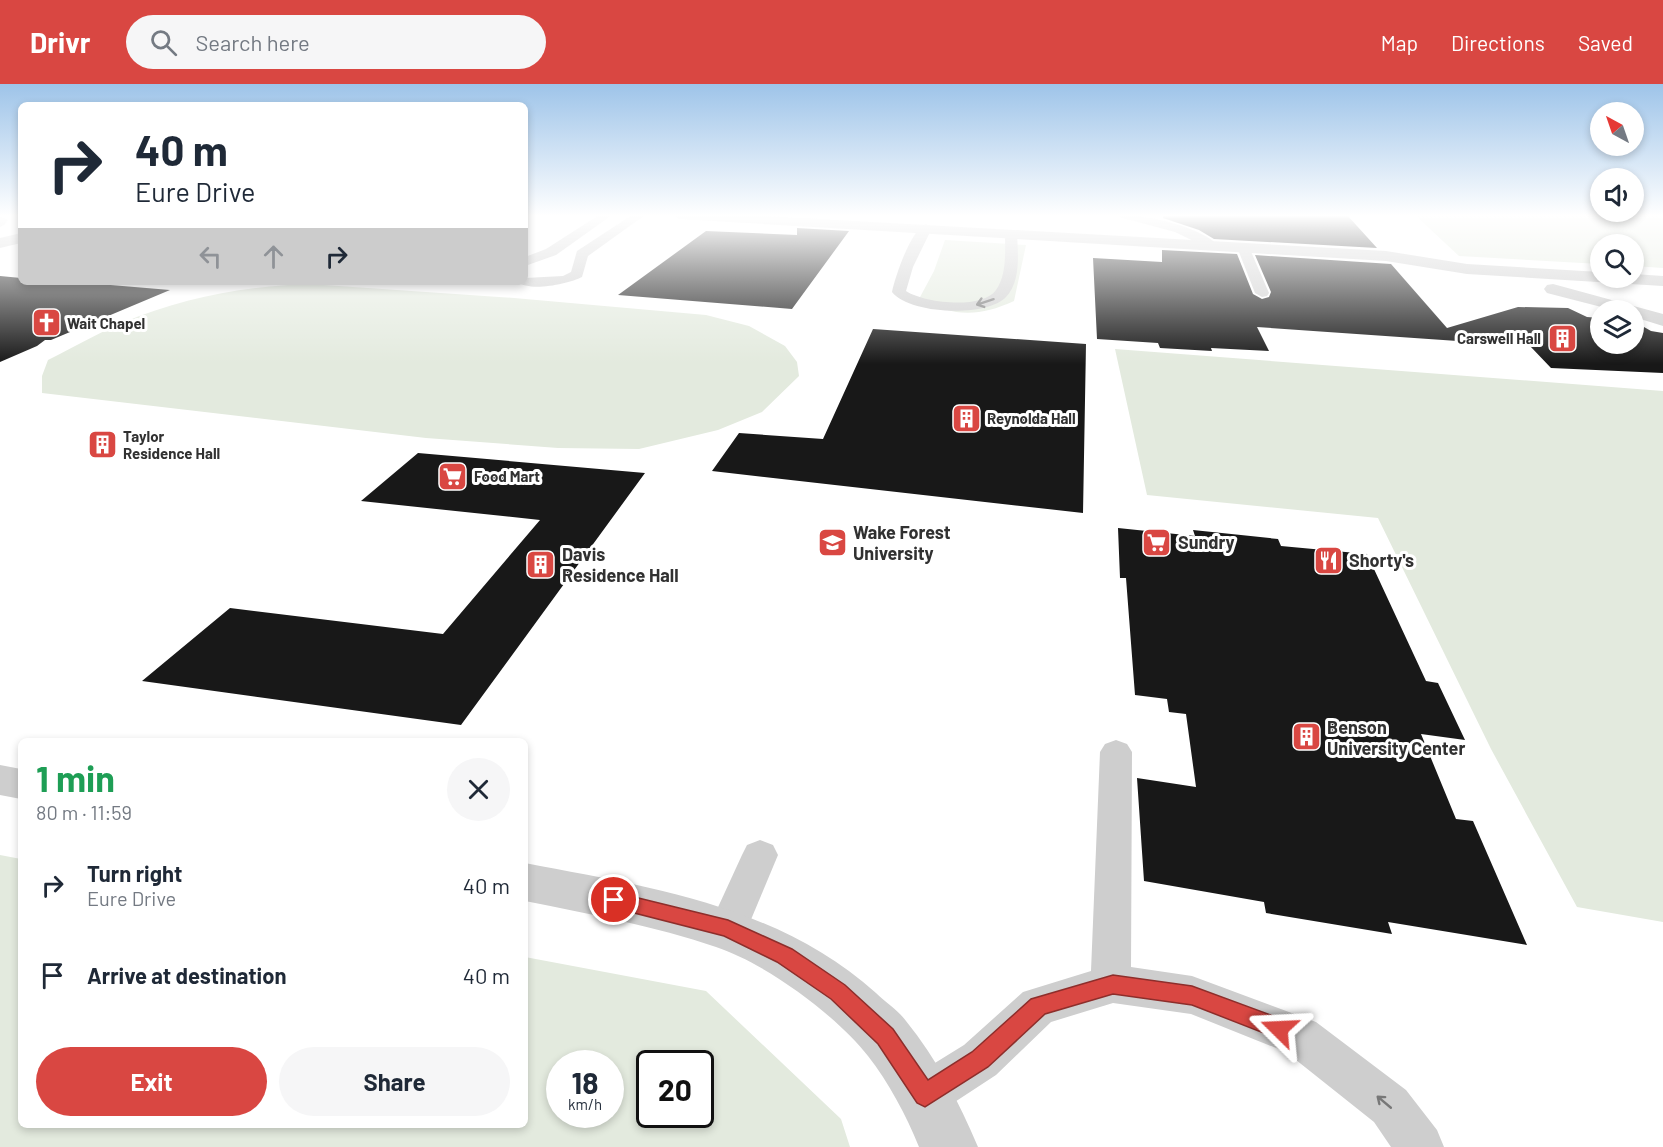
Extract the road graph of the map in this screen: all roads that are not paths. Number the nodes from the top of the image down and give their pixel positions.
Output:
1 (579, 265) edge
2 (907, 265) edge
3 (1010, 265) edge
4 (1250, 265) edge
5 (1440, 265) edge
6 (1467, 269) junction
7 (1590, 277) edge
8 (528, 282) edge
9 (1644, 286) edge
10 (1659, 289) edge
11 (1262, 293) dead end
12 (1597, 300) edge
13 (1644, 314) edge
14 (1663, 320) edge
15 (1116, 752) dead end
16 (0, 780) edge
17 (18, 783) edge
18 (760, 855) dead end
19 (528, 883) edge
20 (728, 929) junction
21 (1113, 984) junction
22 (925, 1095) junction
23 (949, 1147) edge
24 (1420, 1147) edge

1 - 8 lane
3 -> 2 lane
4 - 11 lane
5 - 6 street
6 - 7 street
6 - 12 street
9 - 10 street
13 - 14 street
15 - 21 lane
16 - 17 street
18 - 20 lane
19 - 20 street
20 - 22 street
21 - 22 lane
24 -> 21 lane
22 - 23 street

